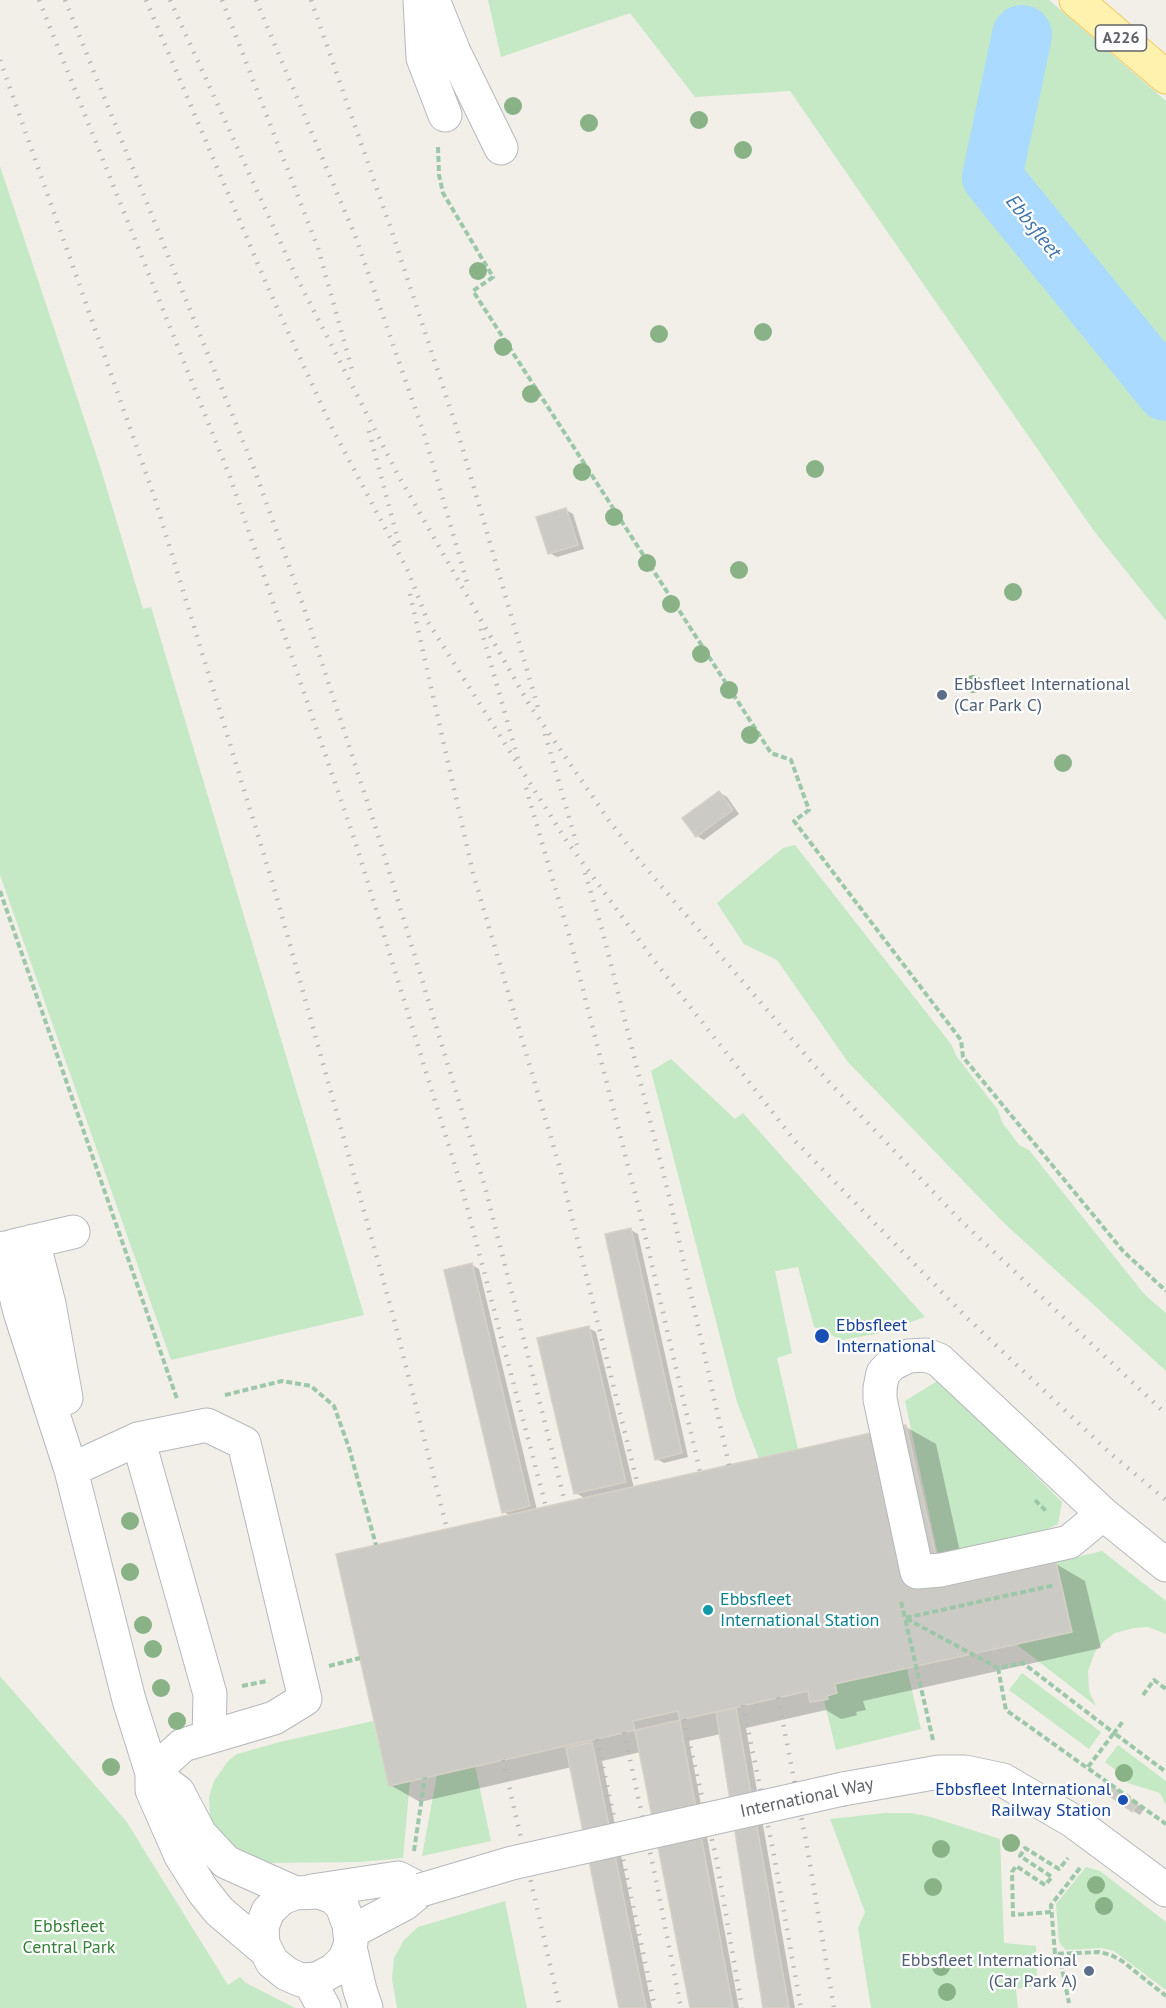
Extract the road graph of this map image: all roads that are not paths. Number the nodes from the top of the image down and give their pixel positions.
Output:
1 (420, 0) edge
2 (433, 0) edge
3 (1076, 0) edge
4 (1166, 77) edge
5 (441, 130) road end
6 (501, 148) dead end
7 (73, 1232) dead end
8 (12, 1246) edge
9 (138, 1439) junction
10 (69, 1464) junction
11 (1103, 1514) junction
12 (1166, 1565) edge
13 (209, 1737) junction
14 (152, 1773) junction
15 (421, 1890) junction
16 (1166, 1890) edge
17 (299, 1893) junction
18 (350, 1940) junction
19 (265, 1950) junction
20 (309, 1980) junction
21 (324, 2008) edge
22 (366, 2008) edge

1 - 5 street
2 - 6 street
3 - 4 main road, A226
7 - 8 street
8 - 10 street
9 - 10 street
9 - 13 street
9 - 13 street
10 - 14 street
11 - 11 street
11 - 12 street
13 - 14 street
14 - 17 street
14 - 19 street
15 - 16 street, International Way, bridge
15 - 17 street
15 - 18 street, International Way
17 - 18 street
17 - 19 street
18 - 20 street, International Way
18 - 22 street
19 - 20 street
20 - 21 street

